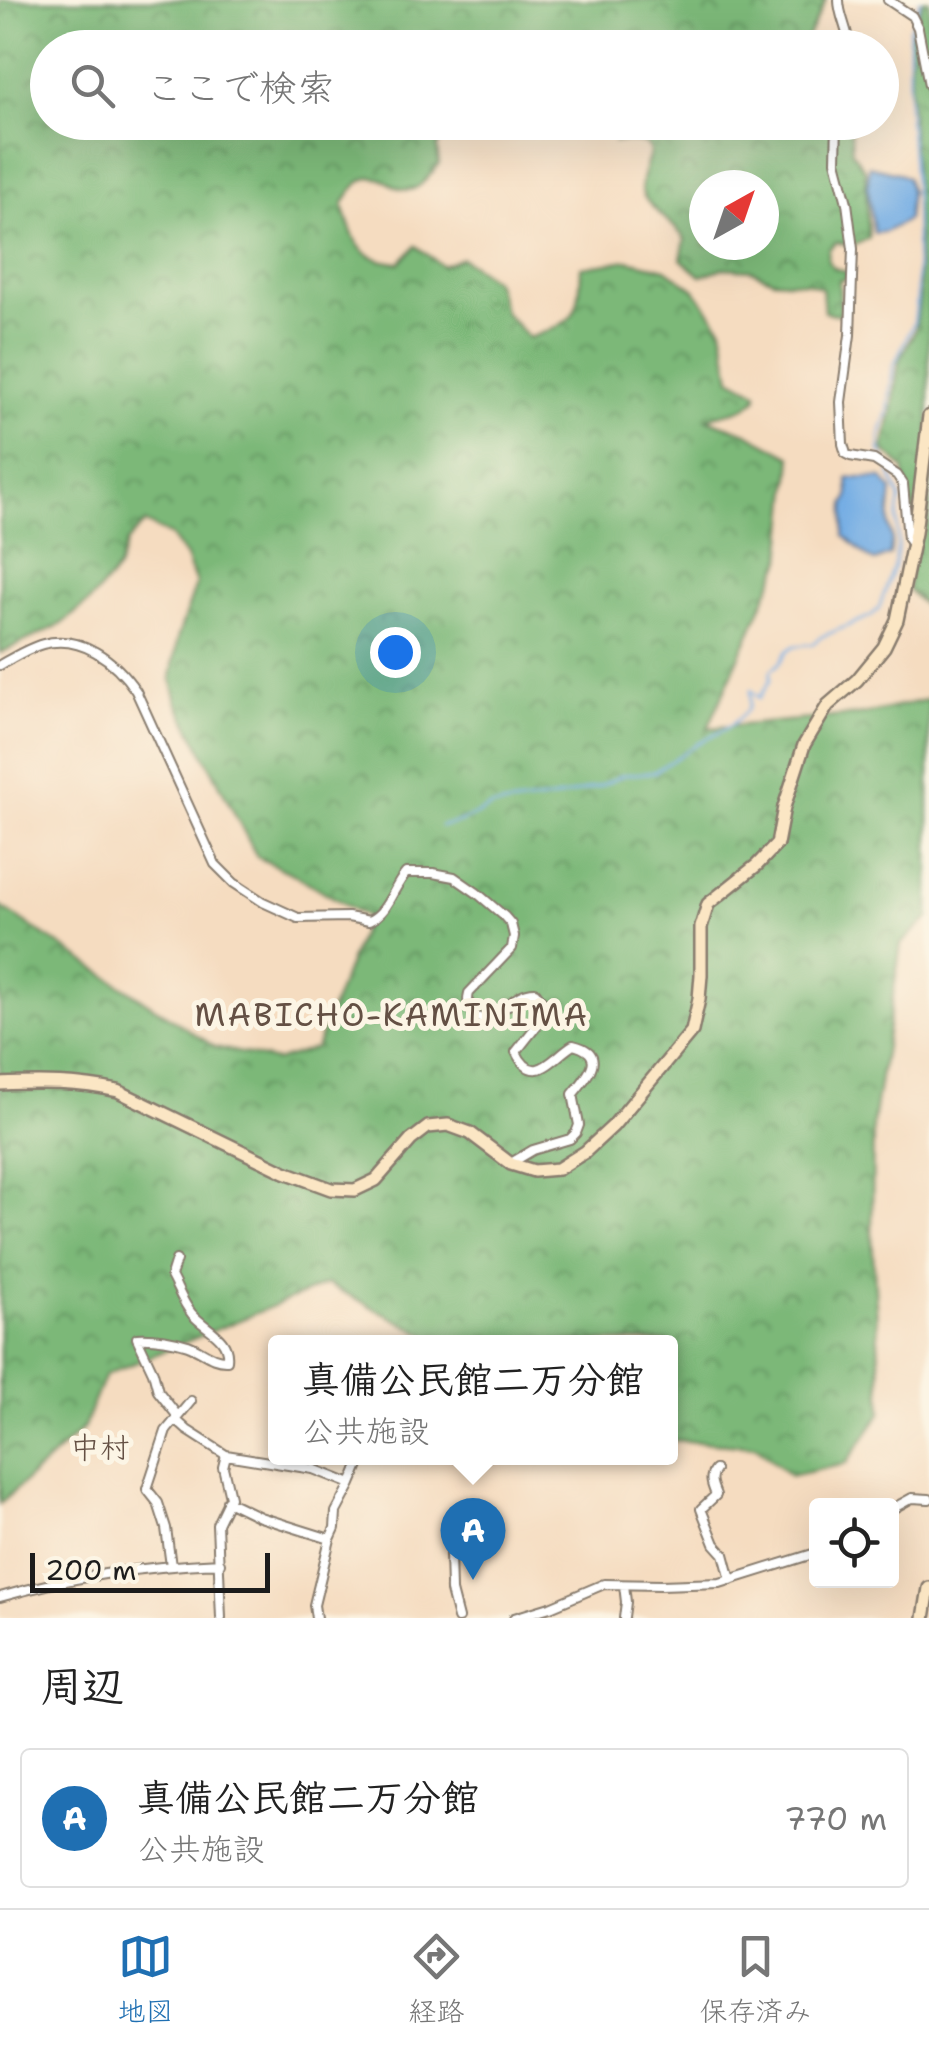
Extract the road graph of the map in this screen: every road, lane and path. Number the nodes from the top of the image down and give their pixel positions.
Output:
1 (839, 0) edge
2 (888, 0) edge
3 (848, 30) edge
4 (929, 85) edge
5 (836, 140) edge
6 (929, 416) edge
7 (913, 546) junction
8 (0, 665) edge
9 (0, 1084) edge
10 (510, 1164) junction
11 (176, 1260) dead end
12 (191, 1401) dead end
13 (176, 1418) junction
14 (226, 1455) junction
15 (268, 1461) edge
16 (293, 1465) edge
17 (359, 1465) edge
18 (715, 1470) dead end
19 (351, 1484) junction
20 (929, 1499) edge
21 (227, 1501) junction
22 (899, 1506) edge
23 (330, 1538) junction
24 (466, 1540) dead end
25 (809, 1555) edge
26 (220, 1564) junction
27 (170, 1566) junction
28 (731, 1580) junction
29 (624, 1585) junction
30 (929, 1588) edge
31 (0, 1597) edge
32 (221, 1618) edge
33 (316, 1618) edge
34 (458, 1618) edge
35 (514, 1618) edge
36 (624, 1618) edge
37 (924, 1618) edge

1 - 3 street
2 - 4 street
5 - 7 street
6 - 7 street
7 - 10 street
8 - 10 street
9 - 10 street
11 - 13 street
12 - 13 street
13 - 14 street
13 - 27 street
14 - 15 street
14 - 21 street
16 - 19 street
17 - 19 street
18 - 28 street
19 - 23 street
20 - 22 street
21 - 23 street
21 - 26 street
23 - 33 street
24 - 34 street
25 - 28 street
26 - 27 street
26 - 32 street
27 - 31 street
28 - 29 street
29 - 35 street
29 - 36 street
30 - 37 street

